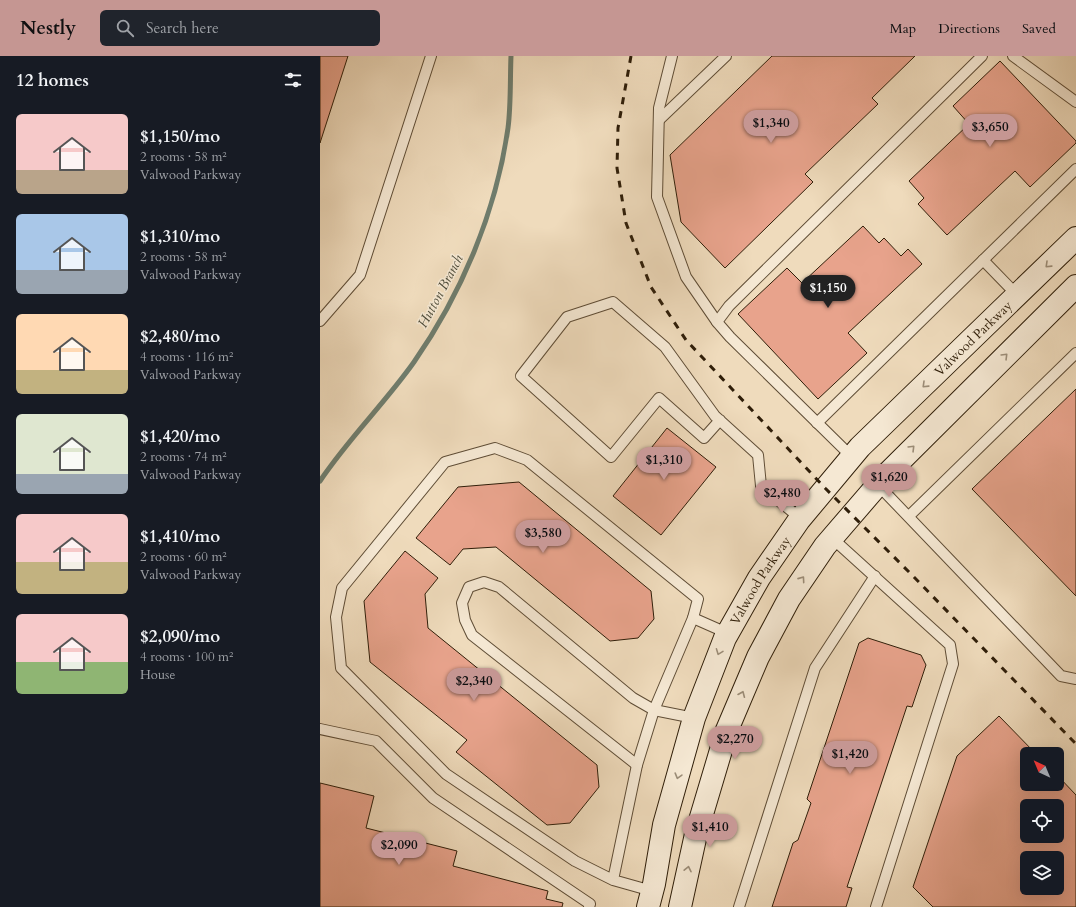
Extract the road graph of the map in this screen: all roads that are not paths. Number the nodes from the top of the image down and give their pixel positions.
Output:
1 (431, 56) edge
2 (672, 56) edge
3 (726, 56) edge
4 (982, 56) edge
5 (1013, 56) edge
6 (1076, 102) edge
7 (659, 120) junction
8 (1076, 169) edge
9 (1076, 238) edge
10 (983, 260) junction
11 (1076, 286) edge
12 (1016, 295) junction
13 (320, 321) edge
14 (717, 322) junction
15 (1076, 353) edge
16 (720, 420) junction
17 (817, 422) junction
18 (852, 457) junction
19 (878, 485) junction
20 (909, 516) junction
21 (800, 518) junction
22 (832, 538) junction
23 (875, 576) junction
24 (693, 618) junction
25 (728, 633) junction
26 (1076, 679) edge
27 (654, 710) junction
28 (694, 718) junction
29 (320, 729) edge
30 (727, 730) junction
31 (636, 765) junction
32 (613, 880) junction
33 (650, 899) edge
34 (589, 907) edge
35 (680, 907) edge
36 (739, 907) edge
37 (876, 907) edge

1 - 13 lane
2 - 7 lane
3 - 7 lane
4 - 14 lane
5 - 6 lane
7 - 14 lane
8 - 10 lane
9 -> 12 main road, Valwood Parkway
10 - 12 lane
10 - 17 lane
19 -> 11 main road
12 -> 18 main road, Valwood Parkway
14 - 17 lane
15 - 20 lane
16 - 16 lane
16 - 21 lane
17 - 18 lane
18 - 21 main road, Valwood Parkway
19 - 20 lane
19 - 22 main road
20 - 26 lane
21 - 25 main road, Valwood Parkway
22 - 23 lane
30 -> 22 main road
23 - 36 lane
23 - 37 lane
24 - 25 lane
24 - 27 lane
24 - 32 lane
25 -> 28 main road, Valwood Parkway
27 - 28 lane
27 - 31 lane
27 - 31 lane
28 - 30 main road
28 -> 33 main road, Valwood Parkway
29 - 34 lane
35 -> 30 main road
31 - 32 lane
32 - 33 lane

